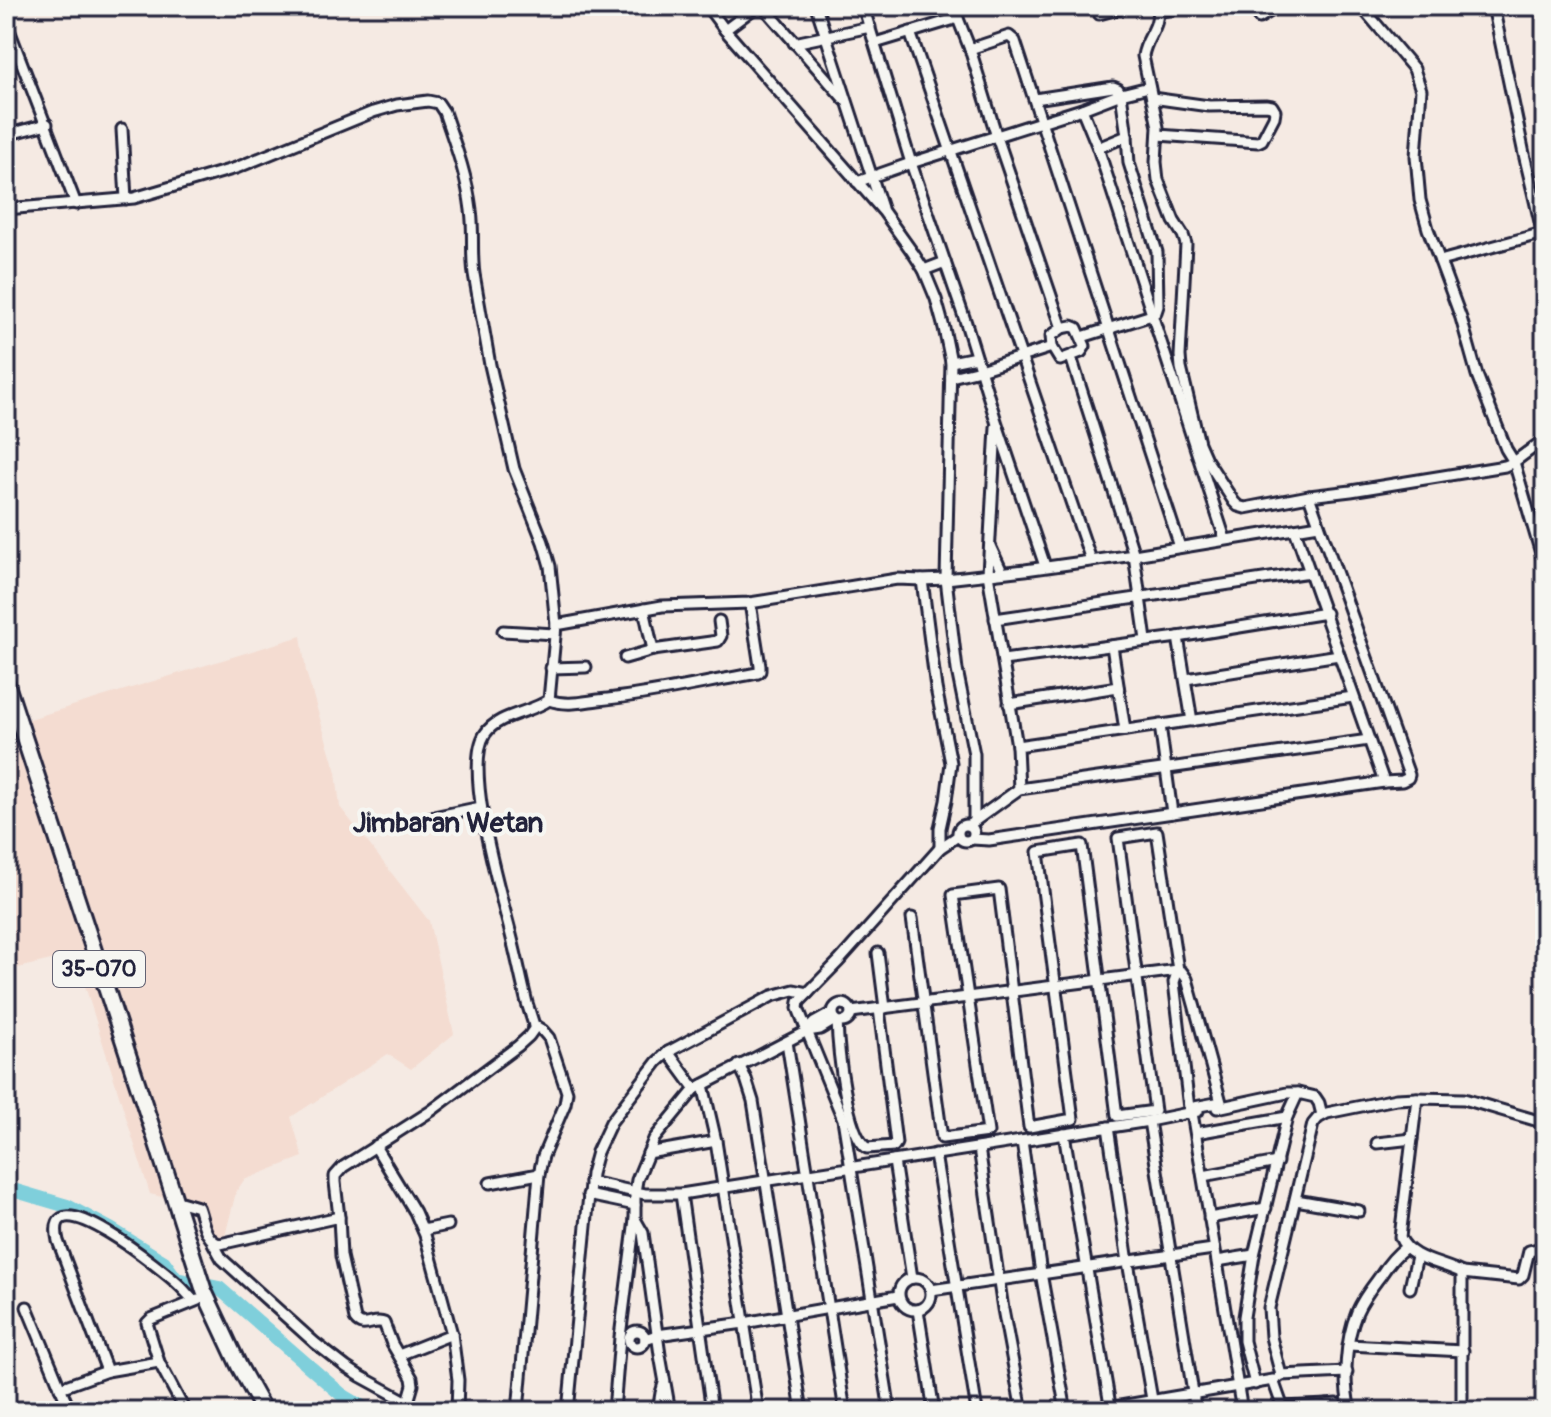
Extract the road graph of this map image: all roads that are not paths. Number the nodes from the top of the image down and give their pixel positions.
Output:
1 (707, 6) edge
2 (757, 6) edge
3 (763, 6) edge
4 (816, 6) edge
5 (863, 6) edge
6 (953, 6) edge
7 (1130, 6) edge
8 (1185, 6) edge
9 (1279, 6) edge
10 (1361, 6) edge
11 (1493, 6) edge
12 (1158, 9) edge
13 (1099, 14) dead end
14 (958, 18) junction
15 (1259, 18) dead end
16 (6, 22) edge
17 (870, 27) junction
18 (725, 30) junction
19 (910, 32) junction
20 (826, 35) junction
21 (794, 43) junction
22 (875, 43) junction
23 (970, 49) junction
24 (1149, 87) junction
25 (1121, 94) junction
26 (1152, 98) junction
27 (1035, 99) junction
28 (847, 102) junction
29 (1082, 109) junction
30 (1041, 122) junction
31 (47, 124) junction
32 (122, 129) dead end
33 (6, 135) edge
34 (1158, 135) junction
35 (1127, 136) junction
36 (997, 137) junction
37 (1098, 148) junction
38 (950, 151) junction
39 (911, 163) junction
40 (872, 178) junction
41 (857, 182) junction
42 (126, 199) junction
43 (76, 204) junction
44 (6, 209) edge
45 (883, 211) junction
46 (1544, 238) edge
47 (1440, 261) junction
48 (945, 262) junction
49 (924, 270) junction
50 (1152, 315) junction
51 (966, 323) junction
52 (944, 328) junction
53 (1062, 328) junction
54 (1109, 328) junction
55 (1082, 337) junction
56 (1052, 347) junction
57 (976, 357) junction
58 (1020, 357) junction
59 (1071, 357) junction
60 (951, 362) junction
61 (980, 370) junction
62 (951, 377) junction
63 (996, 421) junction
64 (1545, 439) edge
65 (1514, 462) junction
66 (1309, 496) junction
67 (1319, 525) junction
68 (1295, 530) junction
69 (1225, 539) junction
70 (990, 544) junction
71 (1180, 547) junction
72 (1134, 555) junction
73 (1091, 560) junction
74 (1045, 566) junction
75 (1545, 567) edge
76 (1002, 572) junction
77 (1310, 572) junction
78 (988, 574) junction
79 (946, 579) junction
80 (920, 580) junction
81 (1140, 597) junction
82 (750, 603) junction
83 (644, 609) junction
84 (1326, 613) junction
85 (995, 619) junction
86 (719, 621) dead end
87 (555, 629) junction
88 (503, 631) dead end
89 (1178, 637) junction
90 (1146, 640) junction
91 (1112, 646) junction
92 (653, 650) junction
93 (1339, 655) junction
94 (625, 658) dead end
95 (1003, 660) junction
96 (586, 667) dead end
97 (551, 668) junction
98 (1186, 679) junction
99 (6, 682) edge
100 (1118, 687) junction
101 (1353, 697) junction
102 (549, 700) junction
103 (1009, 704) junction
104 (1192, 721) junction
105 (1160, 725) junction
106 (1125, 730) junction
107 (1369, 740) junction
108 (1017, 746) junction
109 (1165, 770) junction
110 (1384, 782) junction
111 (1019, 789) junction
112 (481, 807) junction
113 (1172, 813) junction
114 (971, 823) junction
115 (381, 828) dead end
116 (958, 836) junction
117 (972, 839) junction
118 (940, 848) junction
119 (912, 918) dead end
120 (878, 953) dead end
121 (1178, 970) junction
122 (1136, 977) junction
123 (1099, 981) junction
124 (1055, 986) junction
125 (1011, 992) junction
126 (808, 993) junction
127 (969, 997) junction
128 (922, 1003) junction
129 (882, 1008) junction
130 (851, 1012) junction
131 (835, 1018) junction
132 (534, 1025) junction
133 (807, 1031) junction
134 (787, 1042) junction
135 (668, 1052) junction
136 (739, 1065) junction
137 (699, 1087) junction
138 (1298, 1093) junction
139 (1417, 1098) junction
140 (1545, 1111) edge
141 (1192, 1113) junction
142 (1322, 1115) junction
143 (1287, 1117) junction
144 (1149, 1121) junction
145 (1543, 1122) edge
146 (1108, 1127) junction
147 (1196, 1133) junction
148 (1064, 1134) junction
149 (1412, 1139) junction
150 (716, 1141) junction
151 (1022, 1141) junction
152 (1377, 1143) dead end
153 (375, 1146) junction
154 (979, 1148) junction
155 (648, 1153) junction
156 (935, 1154) junction
157 (894, 1161) junction
158 (1277, 1162) junction
159 (851, 1167) junction
160 (539, 1174) junction
161 (808, 1174) junction
162 (1203, 1176) junction
163 (766, 1181) junction
164 (590, 1182) junction
165 (490, 1183) dead end
166 (723, 1188) junction
167 (635, 1192) junction
168 (681, 1194) junction
169 (588, 1195) junction
170 (174, 1200) junction
171 (1296, 1200) junction
172 (635, 1205) junction
173 (1266, 1208) junction
174 (1359, 1211) dead end
175 (339, 1217) junction
176 (1209, 1218) junction
177 (635, 1219) junction
178 (448, 1225) dead end
179 (423, 1230) junction
180 (1545, 1238) edge
181 (213, 1243) junction
182 (1406, 1247) junction
183 (1213, 1249) junction
184 (1170, 1255) junction
185 (1254, 1255) junction
186 (1417, 1256) junction
187 (1217, 1261) junction
188 (1128, 1262) junction
189 (1087, 1267) junction
190 (1041, 1273) junction
191 (1462, 1273) junction
192 (912, 1278) junction
193 (999, 1280) junction
194 (956, 1287) junction
195 (1410, 1288) dead end
196 (931, 1290) junction
197 (898, 1296) junction
198 (201, 1297) junction
199 (871, 1301) junction
200 (27, 1307) dead end
201 (829, 1309) junction
202 (918, 1310) junction
203 (787, 1315) junction
204 (744, 1323) junction
205 (700, 1330) junction
206 (452, 1334) junction
207 (657, 1335) junction
208 (624, 1338) junction
209 (1349, 1345) junction
210 (1463, 1351) junction
211 (399, 1355) junction
212 (159, 1362) junction
213 (107, 1371) junction
214 (1347, 1372) junction
215 (1277, 1378) junction
216 (664, 1383) junction
217 (1255, 1384) junction
218 (1238, 1387) junction
219 (60, 1388) junction
220 (1194, 1395) junction
221 (408, 1402) junction
222 (1153, 1406) edge
223 (1327, 1408) edge
224 (1284, 1409) edge
225 (1111, 1410) edge
226 (70, 1411) edge
227 (185, 1411) edge
228 (264, 1411) edge
229 (424, 1411) edge
230 (457, 1411) edge
231 (518, 1411) edge
232 (568, 1411) edge
233 (614, 1411) edge
234 (658, 1411) edge
235 (670, 1411) edge
236 (712, 1411) edge
237 (758, 1411) edge
238 (802, 1411) edge
239 (845, 1411) edge
240 (890, 1411) edge
241 (934, 1411) edge
242 (977, 1411) edge
243 (1022, 1411) edge
244 (1066, 1411) edge
245 (1091, 1411) edge
246 (1196, 1411) edge
247 (1242, 1411) edge
248 (1338, 1411) edge
249 (1350, 1411) edge
250 (1462, 1411) edge

1 - 18 street
2 - 18 street
3 - 21 street
4 - 20 street
5 - 17 street
6 - 14 street
7 - 13 street
8 - 12 street
9 - 15 street
10 - 47 street
11 - 46 street
12 - 24 street
14 - 19 street
14 - 23 street
16 - 31 street
17 - 20 street
17 - 22 street
18 - 41 street
19 - 22 street
19 - 38 street
20 - 21 street
20 - 28 street
21 - 28 street
22 - 39 street
23 - 27 street
23 - 36 street
24 - 25 street
24 - 26 street
25 - 27 street
25 - 29 street
25 - 35 street
26 - 34 street
26 - 34 street
27 - 30 street
28 - 40 street
29 - 30 street
29 - 37 street
30 - 36 street
30 - 54 street
31 - 33 street
31 - 43 street
32 - 42 street
34 - 66 street
35 - 37 street
35 - 50 street
36 - 38 street
36 - 53 street
37 - 50 street
38 - 39 street
38 - 58 street
39 - 40 street
39 - 48 street
40 - 41 street
40 - 45 street
41 - 45 street
42 - 43 street
42 - 87 street
43 - 44 street
45 - 49 street
46 - 47 street
47 - 65 street
48 - 49 street
48 - 51 street
49 - 52 street
50 - 54 street
50 - 69 street
51 - 52 street
51 - 57 street
52 - 60 street
53 - 55 street
53 - 56 street
54 - 55 street
54 - 71 street
55 - 59 street
56 - 58 street
56 - 59 street
57 - 60 street
57 - 61 street
58 - 61 street
58 - 73 street
59 - 72 street
60 - 62 street
61 - 62 street
61 - 63 street
62 - 79 street
63 - 70 street
63 - 74 street
64 - 65 street
65 - 66 street
65 - 75 street
66 - 67 street
67 - 68 street
67 - 110 street
68 - 69 street
68 - 77 street
69 - 71 street
70 - 76 street
70 - 78 street
71 - 72 street
72 - 73 street
72 - 81 street
73 - 74 street
74 - 76 street
76 - 78 street
77 - 81 street
77 - 84 street
78 - 79 street
78 - 85 street
79 - 80 street
79 - 114 street
80 - 82 street
80 - 118 street
81 - 85 street
81 - 90 street
82 - 83 street
82 - 102 street
83 - 87 street
83 - 92 street
84 - 89 street
84 - 93 street
85 - 95 street
86 - 92 street
87 - 88 street
87 - 97 street
89 - 90 street
89 - 98 street
90 - 91 street
91 - 95 street
91 - 100 street
92 - 94 street
93 - 98 street
93 - 101 street
95 - 103 street
96 - 97 street
97 - 102 street
98 - 104 street
99 - 170 main road, 35-070
100 - 103 street
100 - 106 street
101 - 104 street
101 - 107 street
102 - 112 street
103 - 108 street
104 - 105 street
105 - 106 street
105 - 109 street
106 - 108 street
107 - 109 street
107 - 110 street
108 - 111 street
109 - 111 street
109 - 113 street
110 - 113 street
111 - 114 street
112 - 115 street
112 - 132 street
113 - 117 street
114 - 116 street
114 - 117 street
116 - 117 street
116 - 118 street
118 - 126 street
119 - 128 street
120 - 129 street
121 - 121 street
121 - 122 street
121 - 122 street
122 - 123 street
122 - 123 street
123 - 124 street
123 - 124 street
124 - 125 street
124 - 125 street
125 - 127 street
125 - 127 street
126 - 133 street
126 - 135 street
127 - 128 street
127 - 128 street
128 - 129 street
129 - 130 street
129 - 131 street
130 - 131 street
130 - 131 street
131 - 133 street
132 - 153 street
132 - 160 street
133 - 134 street
133 - 159 street
134 - 136 street
134 - 161 street
135 - 137 street
135 - 164 street
136 - 137 street
136 - 163 street
137 - 150 street
137 - 155 street
138 - 141 street
138 - 142 street
138 - 143 street
139 - 142 street
139 - 145 street
139 - 149 street
140 - 145 street
141 - 144 street
141 - 147 street
142 - 171 street
143 - 147 street
143 - 158 street
144 - 146 street
144 - 184 street
146 - 148 street
146 - 188 street
147 - 162 street
148 - 151 street
148 - 189 street
149 - 152 street
149 - 182 street
150 - 155 street
150 - 166 street
151 - 154 street
151 - 190 street
153 - 175 street
153 - 179 street
154 - 156 street
154 - 193 street
155 - 167 street
156 - 157 street
156 - 194 street
157 - 159 street
157 - 192 street
158 - 162 street
158 - 173 street
159 - 161 street
159 - 199 street
160 - 165 street
160 - 231 street
161 - 163 street
161 - 201 street
162 - 176 street
163 - 166 street
163 - 203 street
164 - 167 street
164 - 169 street
166 - 168 street
166 - 204 street
167 - 168 street
167 - 172 street
168 - 205 street
169 - 172 street
169 - 232 street
170 - 181 street
170 - 198 main road, 35-070
171 - 174 street
171 - 215 street
172 - 177 street
173 - 176 street
173 - 185 street
175 - 181 street
175 - 211 street
176 - 183 street
177 - 207 street
177 - 208 street
178 - 179 street
179 - 206 street
180 - 191 street
181 - 221 street
182 - 186 street
182 - 209 street
183 - 184 street
183 - 187 street
184 - 188 street
184 - 220 street
185 - 187 street
185 - 217 street
186 - 191 street
186 - 195 street
187 - 218 street
188 - 189 street
188 - 222 street
189 - 190 street
189 - 225 street
190 - 193 street
190 - 244 street
191 - 210 street
192 - 196 street
192 - 197 street
193 - 194 street
193 - 243 street
194 - 196 street
194 - 242 street
196 - 202 street
197 - 199 street
197 - 202 street
198 - 212 street
198 - 213 street
198 - 228 main road, 35-070
199 - 201 street
199 - 240 street
200 - 219 street
201 - 203 street
201 - 239 street
202 - 241 street
203 - 204 street
203 - 238 street
204 - 205 street
204 - 237 street
205 - 207 street
205 - 236 street
206 - 211 street
206 - 230 street
207 - 208 street
207 - 216 street
208 - 233 street
209 - 210 street
209 - 214 street
210 - 250 street
211 - 221 street
212 - 213 street
212 - 227 street
213 - 219 street
214 - 215 street
214 - 249 street
215 - 217 street
215 - 224 street
216 - 234 street
216 - 235 street
217 - 218 street
218 - 220 street
218 - 247 street
219 - 226 street
220 - 222 street
220 - 246 street
221 - 229 street
222 - 225 street
223 - 224 street
223 - 248 street
225 - 245 street

